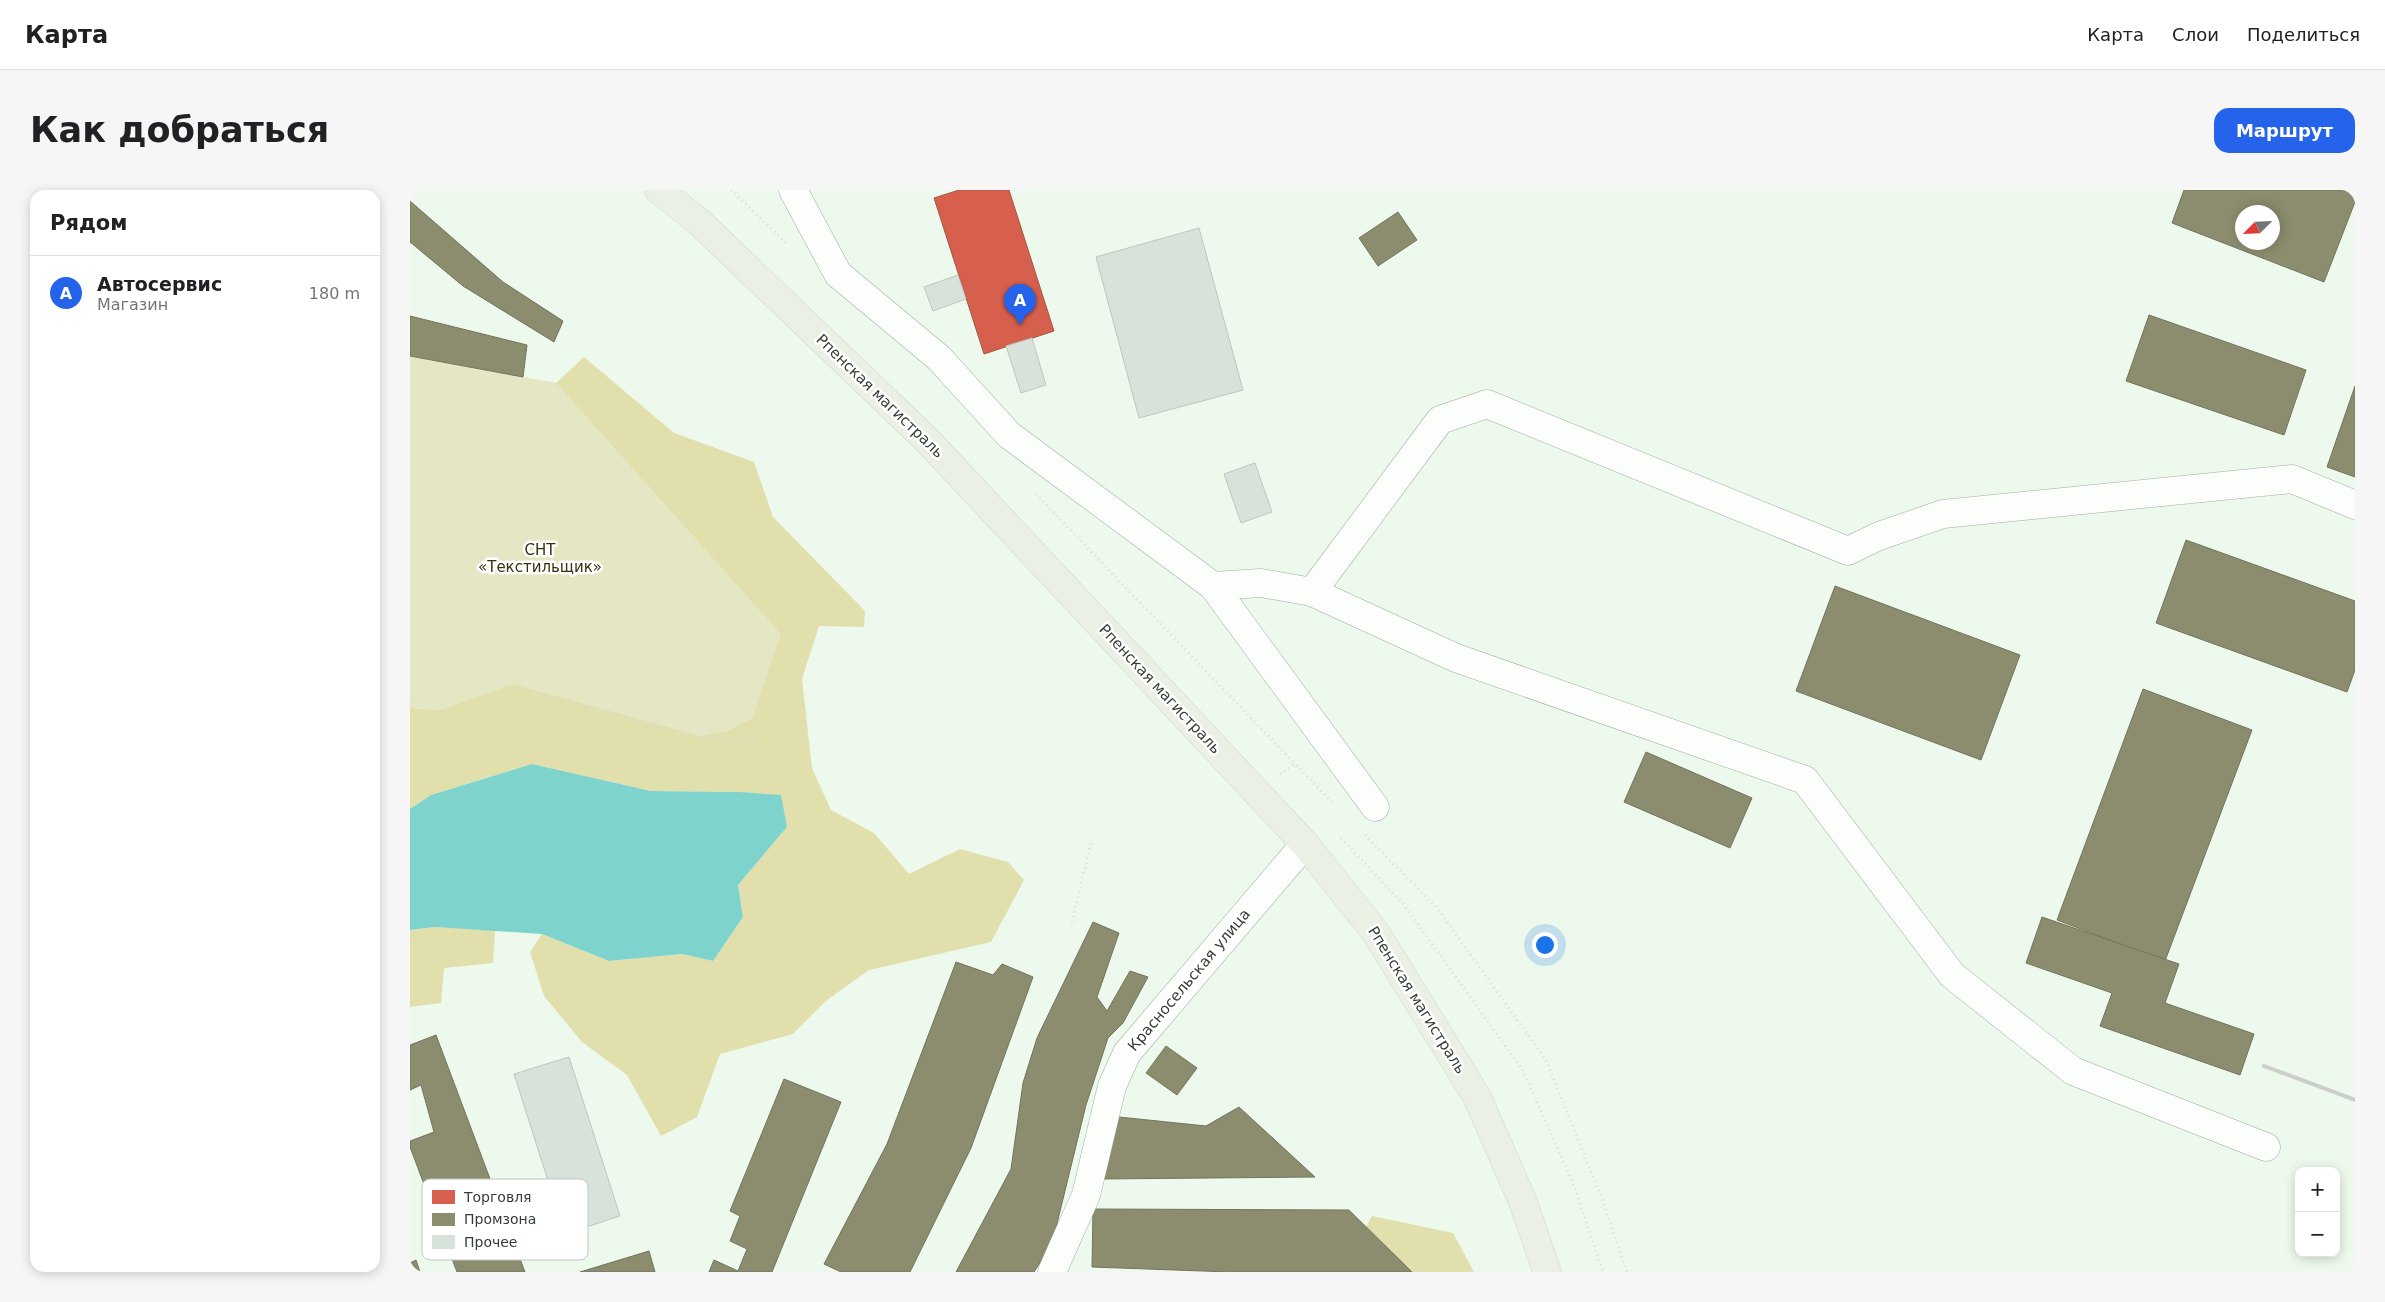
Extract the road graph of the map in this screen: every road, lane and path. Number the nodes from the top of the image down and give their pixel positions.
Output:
1 (659, 190) edge
2 (794, 190) edge
3 (2355, 505) edge
4 (1214, 586) junction
5 (1312, 592) junction
6 (410, 701) edge
7 (760, 737) dead end
8 (1280, 774) dead end
9 (1335, 806) dead end
10 (1374, 807) dead end
11 (1362, 833) dead end
12 (1091, 843) dead end
13 (1305, 844) junction
14 (1072, 922) dead end
15 (2266, 1147) dead end
16 (1052, 1272) edge
17 (1547, 1272) edge
18 (1627, 1272) edge

1 - 13 main road, Рпенская магистраль
2 - 4 street
3 - 5 street
4 - 5 street
4 - 10 street
5 - 15 street
6 - 7 path
8 - 9 path
11 - 18 path
12 - 14 path
13 - 16 street, Красносельская улица
13 - 17 main road, Рпенская магистраль

